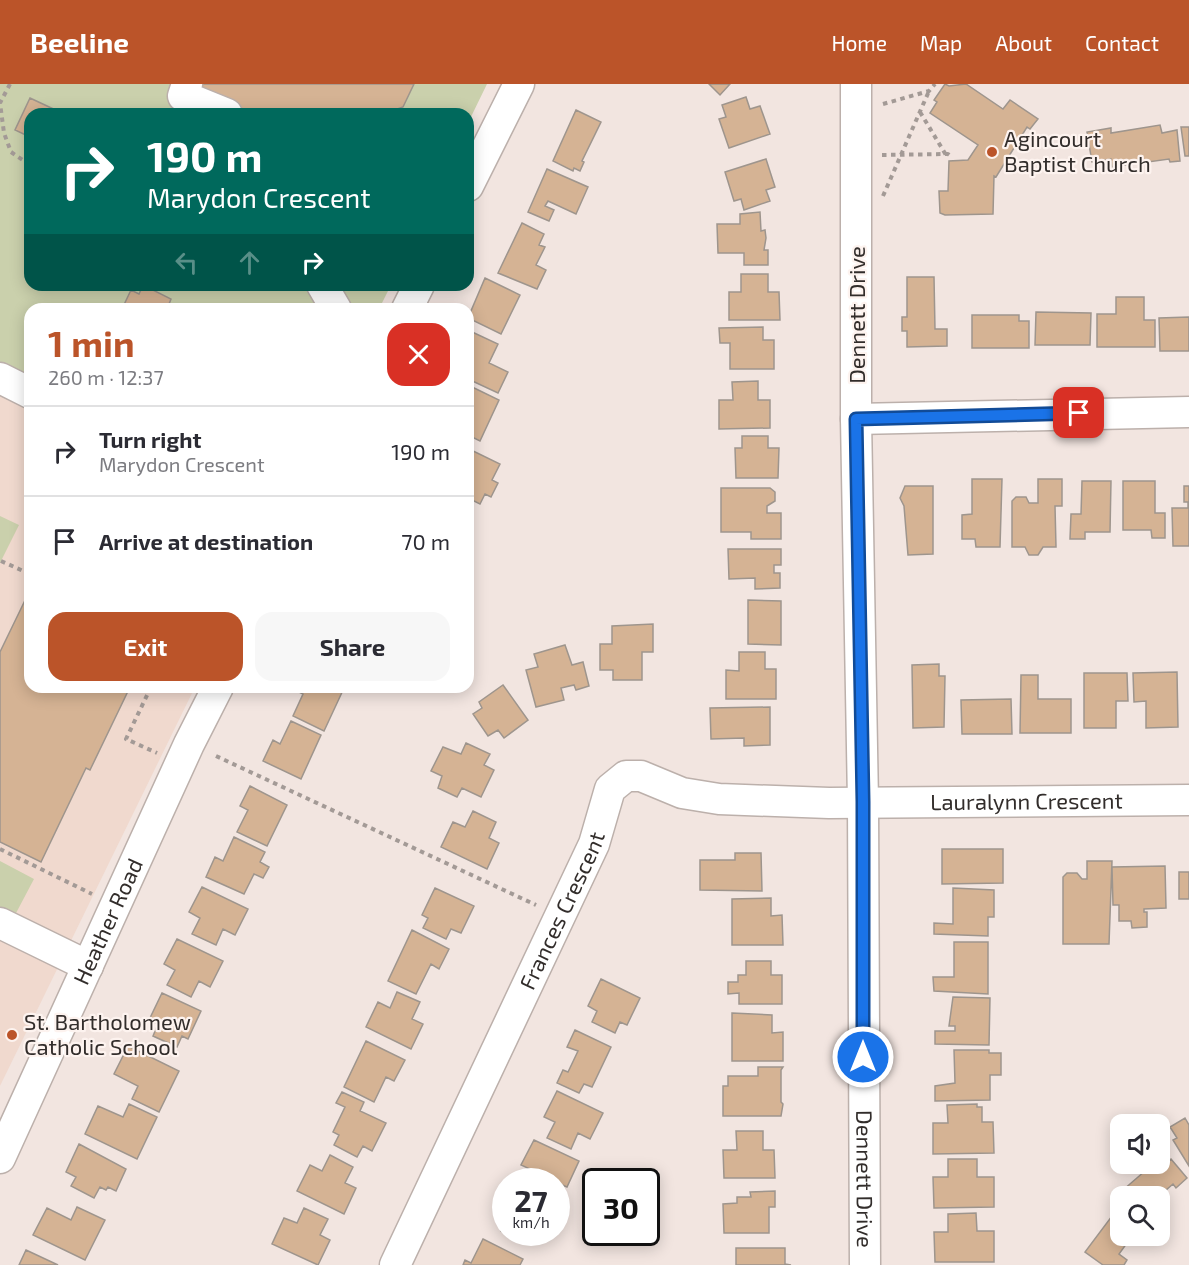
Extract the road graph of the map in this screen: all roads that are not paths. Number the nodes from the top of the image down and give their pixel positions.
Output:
1 (187, 84) edge
2 (519, 84) edge
3 (856, 84) edge
4 (212, 108) edge
5 (474, 174) edge
6 (0, 378) edge
7 (24, 390) edge
8 (1189, 412) edge
9 (856, 419) junction
10 (215, 693) edge
11 (1189, 800) edge
12 (863, 802) junction
13 (0, 923) edge
14 (88, 966) junction
15 (0, 1158) edge
16 (395, 1265) edge
17 (865, 1265) edge

1 - 4 street
2 - 5 street
3 - 9 street, Dennett Drive
6 - 7 street
8 - 9 street
9 - 12 street, Dennett Drive
10 - 14 street, Heather Road
11 - 12 street, Lauralynn Crescent
12 - 16 street, Frances Crescent
12 - 17 street, Dennett Drive
13 - 14 street
14 - 15 street, Heather Road

